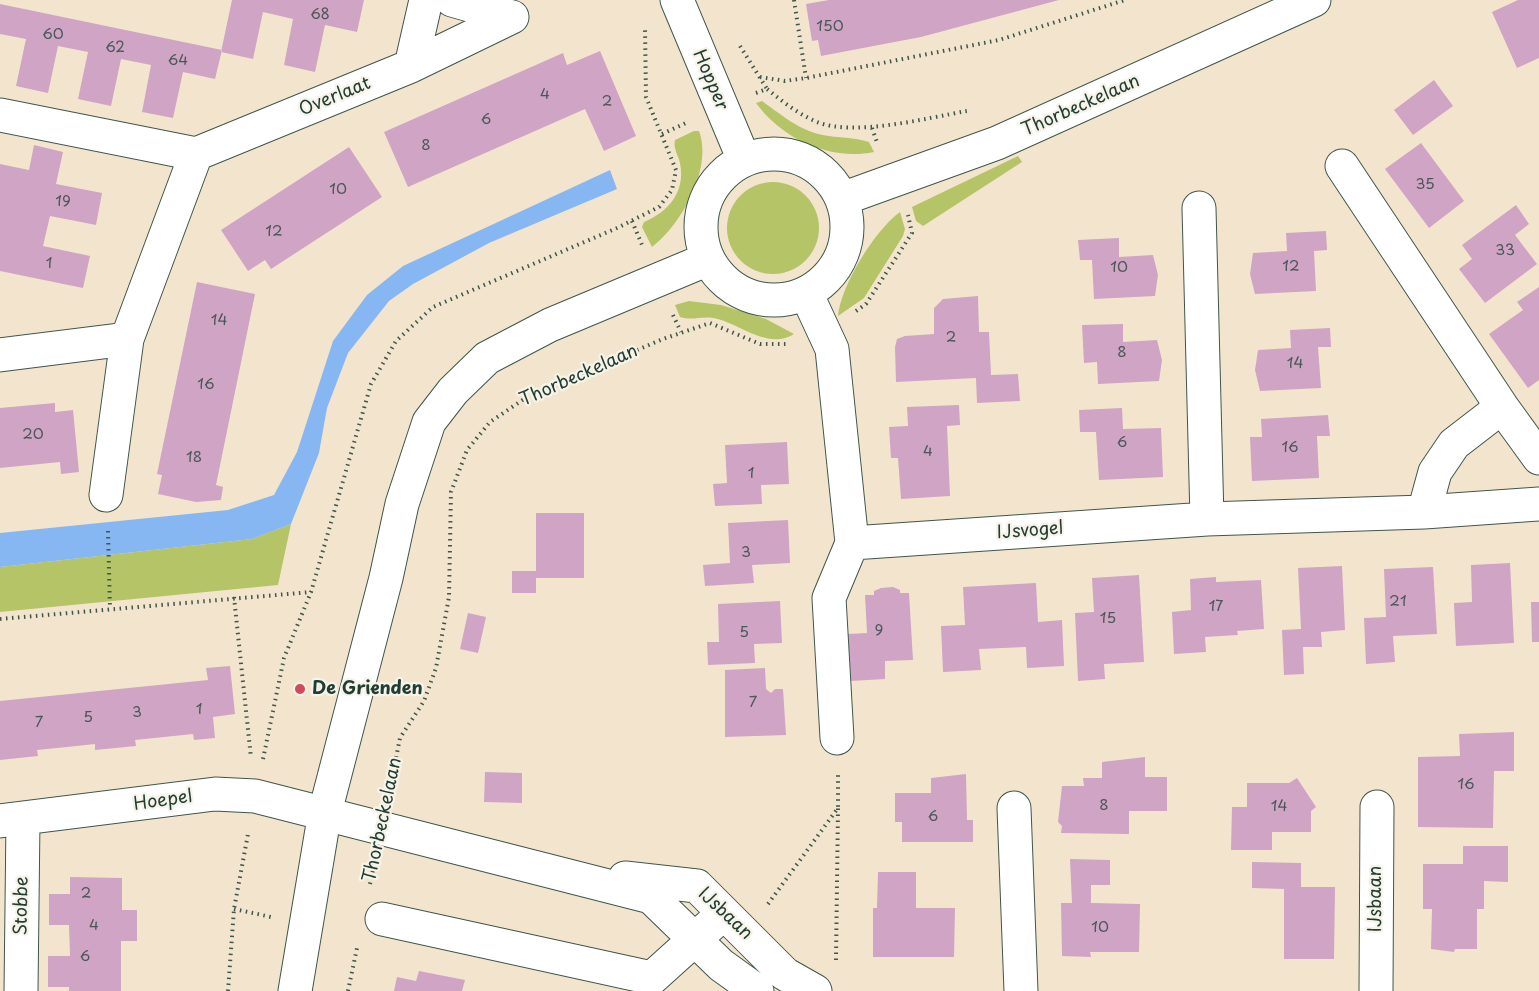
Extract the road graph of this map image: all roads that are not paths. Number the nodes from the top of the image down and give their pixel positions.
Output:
1 (426, 0) edge
2 (452, 0) edge
3 (677, 0) edge
4 (1314, 0) edge
5 (411, 66) junction
6 (0, 115) edge
7 (196, 154) junction
8 (744, 160) junction
9 (1342, 166) dead end
10 (842, 199) junction
11 (1199, 208) dead end
12 (708, 259) junction
13 (806, 293) junction
14 (127, 339) junction
15 (0, 355) edge
16 (1502, 407) junction
17 (1539, 458) edge
18 (106, 495) dead end
19 (1539, 504) edge
20 (1424, 512) junction
21 (1207, 519) junction
22 (852, 543) junction
23 (837, 738) road end
24 (1377, 807) dead end
25 (1014, 808) dead end
26 (325, 812) junction
27 (12, 821) edge
28 (546, 869) junction
29 (375, 905) road end
30 (724, 913) junction
31 (695, 939) junction
32 (826, 980) edge
33 (21, 991) edge
34 (295, 991) edge
35 (757, 991) edge
36 (1021, 991) edge
37 (1376, 991) edge

1 - 5 street
2 - 5 street, Overlaat
3 - 8 street, Hopper
4 - 10 street, Thorbeckelaan
5 - 7 street, Overlaat
6 - 7 street
7 - 14 street
8 - 10 street
8 - 12 street
9 - 16 street
10 - 13 street
11 - 21 street
12 - 13 street
12 - 26 street
13 - 22 street
14 - 15 street
14 - 18 street
16 - 17 street
16 - 20 street
19 - 20 street, IJsvogel
20 - 21 street, IJsvogel
21 - 22 street, IJsvogel
22 - 23 street
24 - 37 street, IJsbaan
25 - 36 street
26 - 27 street, Hoepel
26 - 28 street, IJsbaan
26 - 34 street
27 - 33 street, Stobbe
28 - 30 street, IJsbaan
28 - 31 street, IJsbaan
29 - 31 street
30 - 31 street
30 - 32 street, IJsbaan
31 - 35 street, IJsbaan

